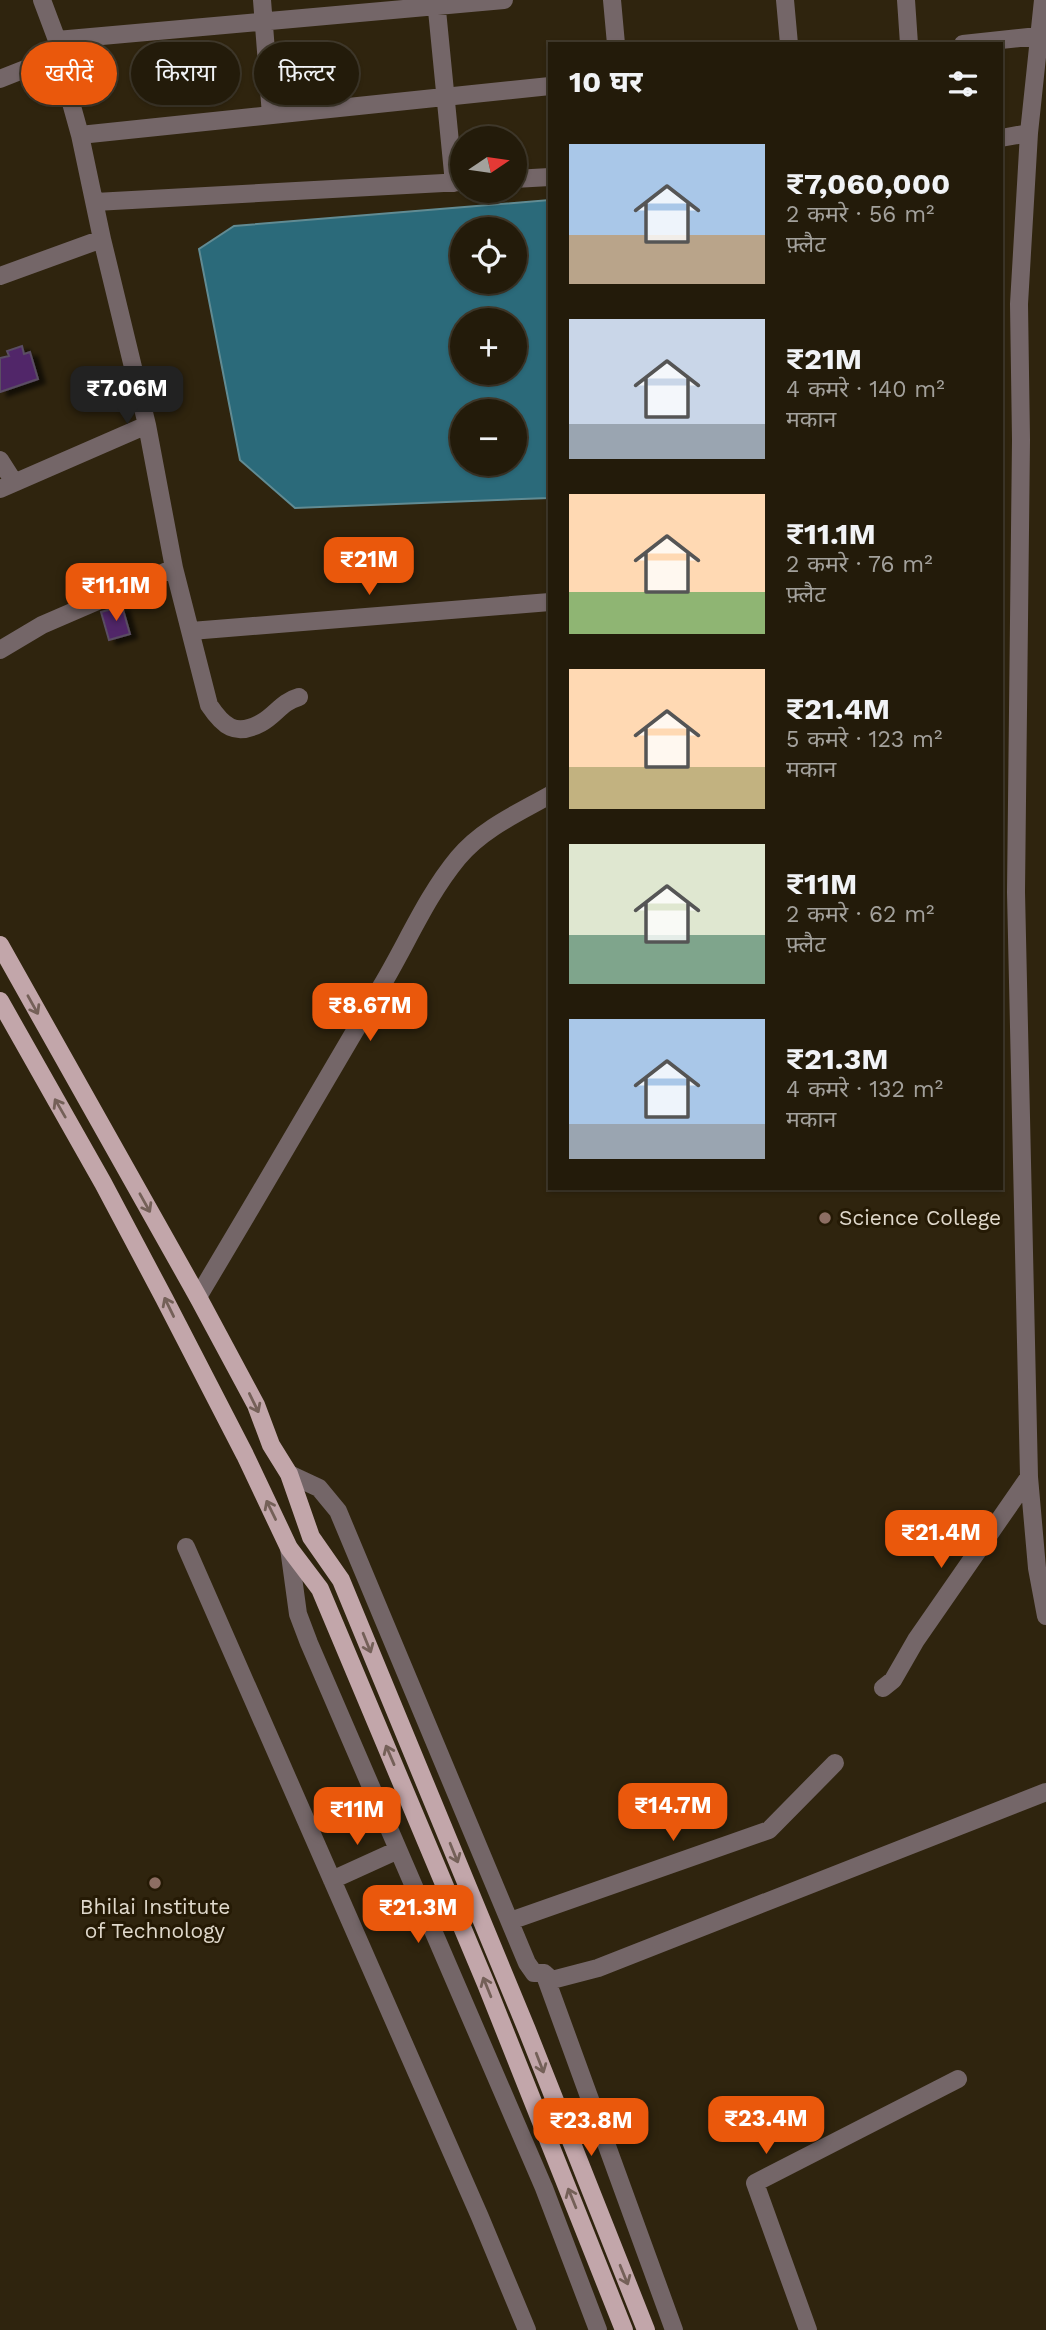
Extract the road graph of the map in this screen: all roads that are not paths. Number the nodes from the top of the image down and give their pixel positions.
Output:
1 (42, 0) edge
2 (262, 0) edge
3 (504, 0) edge
4 (612, 0) edge
5 (785, 0) edge
6 (906, 0) edge
7 (1043, 0) edge
8 (437, 3) edge
9 (263, 21) junction
10 (1038, 36) junction
11 (56, 42) edge
12 (104, 42) edge
13 (616, 42) edge
14 (789, 42) edge
15 (909, 42) edge
16 (982, 42) edge
17 (21, 68) edge
18 (0, 79) edge
19 (548, 86) edge
20 (446, 97) junction
21 (72, 105) edge
22 (271, 116) junction
23 (450, 126) edge
24 (1029, 133) junction
25 (80, 135) junction
26 (1003, 138) edge
27 (548, 177) edge
28 (527, 178) edge
29 (450, 182) edge
30 (95, 202) junction
31 (102, 239) junction
32 (0, 276) edge
33 (146, 425) junction
34 (0, 460) edge
35 (7, 485) edge
36 (174, 568) junction
37 (548, 602) edge
38 (191, 631) junction
39 (0, 650) edge
40 (299, 697) dead end
41 (548, 796) edge
42 (0, 945) edge
43 (0, 1001) edge
44 (198, 1297) junction
45 (289, 1474) junction
46 (1029, 1477) junction
47 (186, 1547) dead end
48 (289, 1548) junction
49 (1046, 1616) edge
50 (883, 1688) dead end
51 (835, 1763) dead end
52 (1046, 1792) edge
53 (398, 1850) junction
54 (332, 1880) junction
55 (510, 1921) junction
56 (544, 1973) junction
57 (958, 2078) dead end
58 (527, 2330) edge
59 (598, 2330) edge
60 (624, 2330) edge
61 (646, 2330) edge
62 (674, 2330) edge
63 (808, 2330) edge

1 - 11 street
2 - 9 street
3 - 8 street
4 - 13 street
5 - 14 street
6 - 15 street
7 - 10 street
8 - 9 street
8 - 20 street
9 - 12 street
9 - 22 street
10 - 16 street
10 - 24 street
17 - 18 street
19 - 20 street
20 - 22 street
20 - 23 street
21 - 25 street
22 - 25 street
24 - 26 street
24 - 46 street
25 - 30 street
27 - 28 street
29 - 30 street
30 - 31 street
31 - 32 street
31 - 33 street
33 - 35 street
33 - 36 street
34 - 35 street
36 - 38 street
36 - 39 street
37 - 38 street
38 - 40 street
41 - 44 street
42 -> 44 main road
48 -> 43 main road
44 -> 45 main road
45 - 55 street
45 -> 61 main road
46 - 49 street
46 - 50 street
47 - 54 street
48 - 53 street
60 -> 48 main road
51 - 55 street
52 - 56 street
53 - 54 street
53 - 59 street
54 - 58 street
55 - 56 street
56 - 62 street
57 - 63 street

